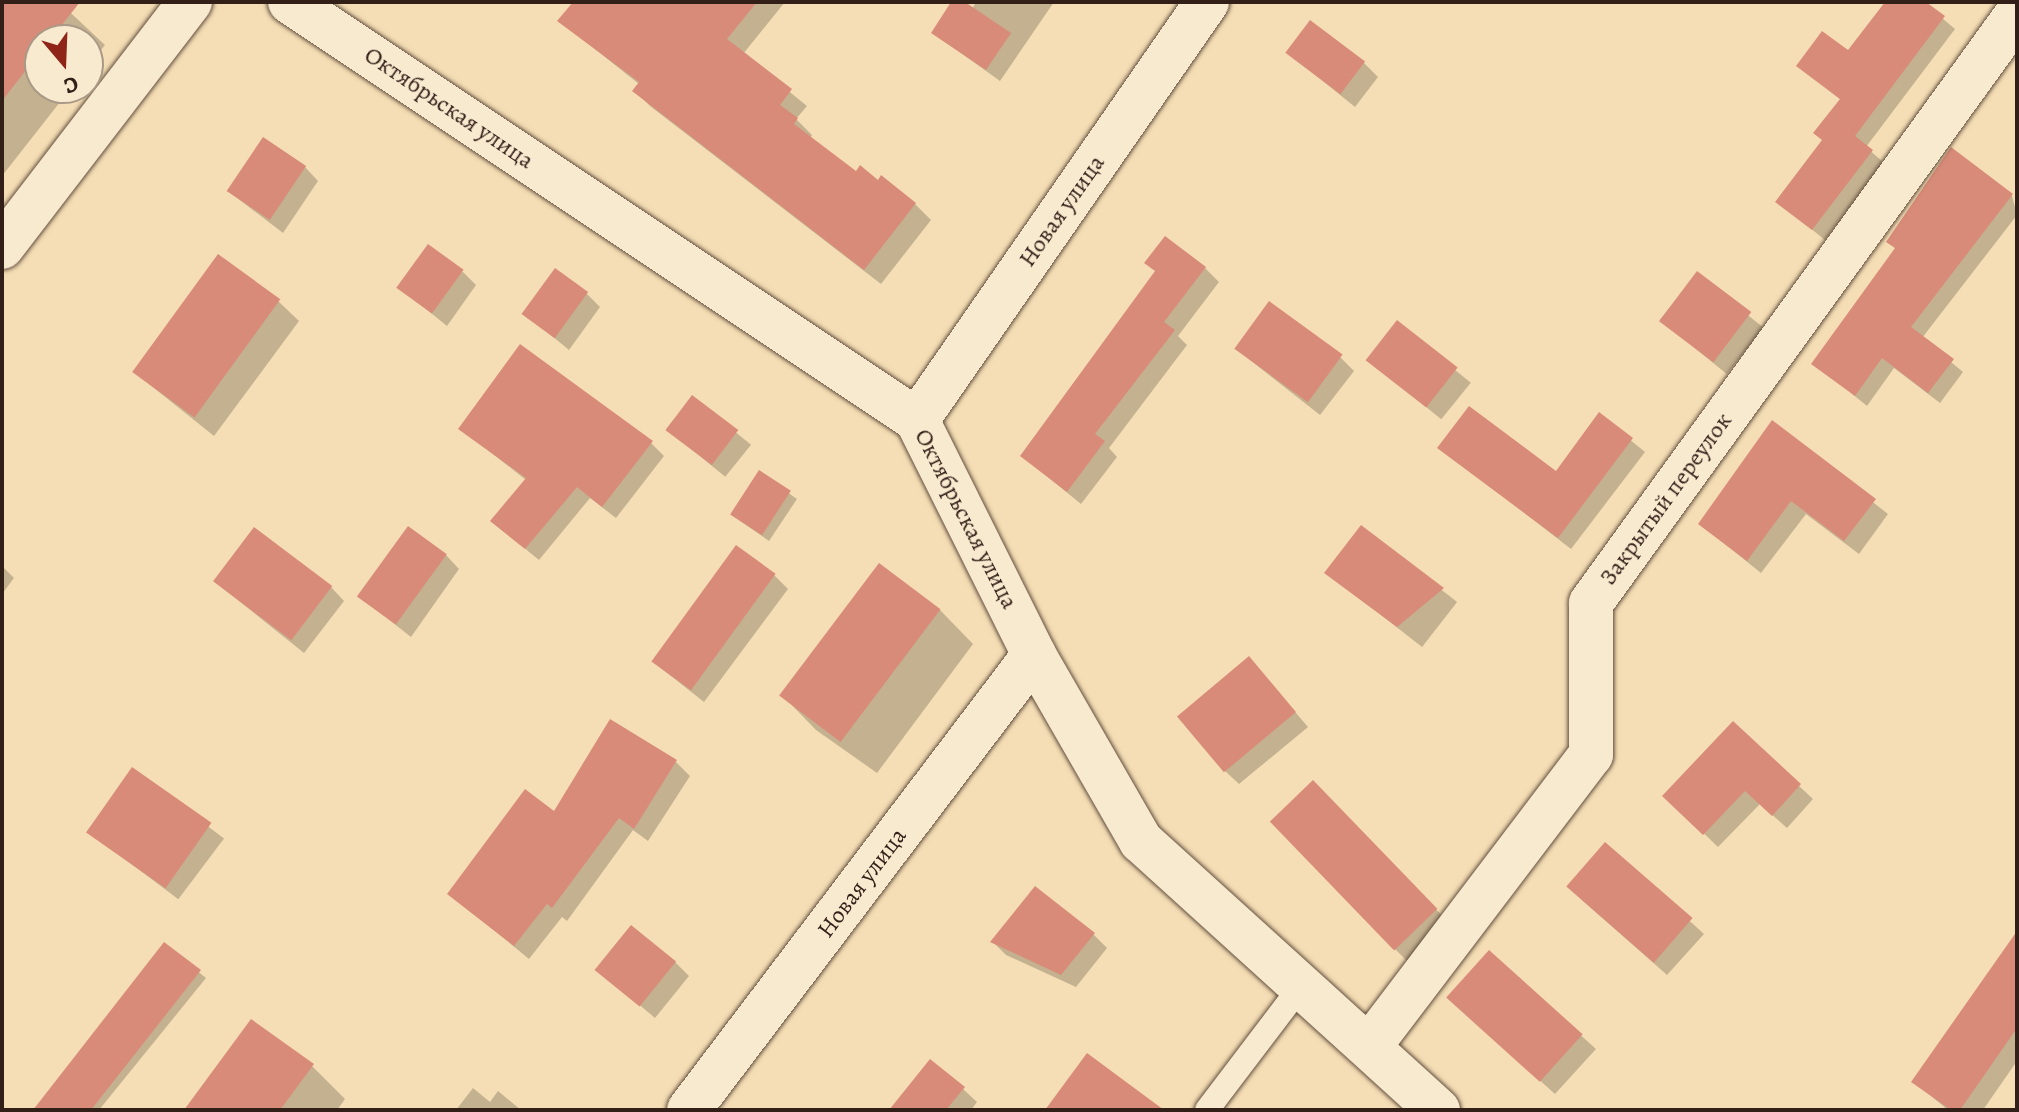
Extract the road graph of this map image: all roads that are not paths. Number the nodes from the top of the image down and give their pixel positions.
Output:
1 (190, 2) edge
2 (290, 2) edge
3 (1207, 2) edge
4 (2017, 14) edge
5 (2, 247) edge
6 (917, 420) junction
7 (1034, 655) junction
8 (1301, 986) junction
9 (1369, 1047) junction
10 (689, 1110) edge
11 (1207, 1110) edge
12 (1438, 1110) edge

1 - 5 street
2 - 6 street, Октябрьская улица
3 - 6 street, Новая улица
4 - 9 street, Закрытый переулок
6 - 7 street, Октябрьская улица
7 - 8 street, Октябрьская улица
7 - 10 street, Новая улица
8 - 9 street, Октябрьская улица
8 - 11 lane
9 - 12 street, Октябрьская улица

